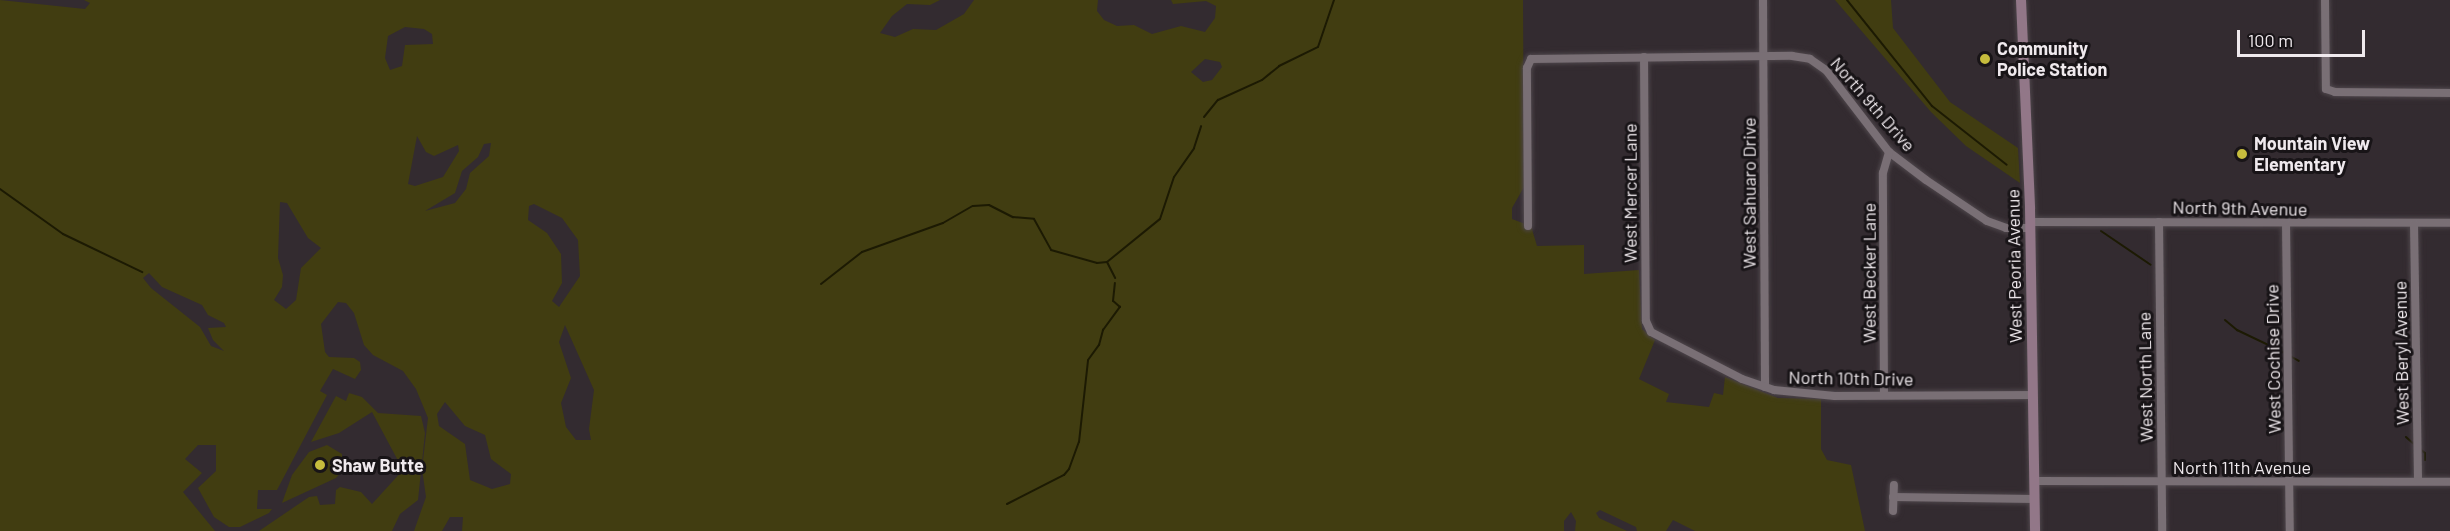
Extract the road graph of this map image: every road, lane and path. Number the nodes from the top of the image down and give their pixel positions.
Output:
1 (1763, 0) edge
2 (2021, 0) edge
3 (2325, 0) edge
4 (1644, 57) junction
5 (1763, 57) junction
6 (2450, 93) edge
7 (1889, 152) junction
8 (2159, 222) junction
9 (2286, 223) junction
10 (2450, 223) edge
11 (2415, 224) junction
12 (2030, 225) junction
13 (1528, 226) dead end
14 (1647, 329) joint
15 (1765, 387) junction
16 (1884, 395) junction
17 (2033, 395) junction
18 (2034, 481) junction
19 (2161, 482) junction
20 (2418, 482) junction
21 (2450, 482) edge
22 (2290, 483) junction
23 (1894, 485) dead end
24 (1893, 497) junction
25 (2034, 499) junction
26 (1893, 511) dead end
27 (2035, 531) edge
28 (2162, 531) edge
29 (2290, 531) edge

1 - 5 street, West Sahuaro Drive
2 - 12 main road, West Peoria Avenue
3 - 6 street
4 - 5 street, North 9th Drive
4 - 13 street, North 9th Drive
4 - 14 street, West Mercer Lane
5 - 7 street, North 9th Drive
5 - 15 street, West Sahuaro Drive
7 - 12 street, North 9th Drive
7 - 16 street, West Becker Lane
8 - 9 street, North 9th Avenue
8 - 12 street, North 9th Avenue
8 - 19 street, West North Lane
9 - 11 street, North 9th Avenue
9 - 22 street, West Cochise Drive
10 - 11 street, North 9th Avenue
11 - 20 street, West Beryl Avenue
12 - 17 main road, West Peoria Avenue
14 - 15 street, North 10th Drive
15 - 16 street, North 10th Drive
16 - 17 street, North 10th Drive
17 - 18 main road, West Peoria Avenue
18 - 19 street, North 11th Avenue
18 - 25 main road, West Peoria Avenue
19 - 22 street, North 11th Avenue
19 - 28 street, West North Lane
20 - 21 street, North 11th Avenue
20 - 22 street, North 11th Avenue
22 - 29 street, West Cochise Drive
23 - 24 street
24 - 25 street
24 - 26 street
25 - 27 main road, West Peoria Avenue

